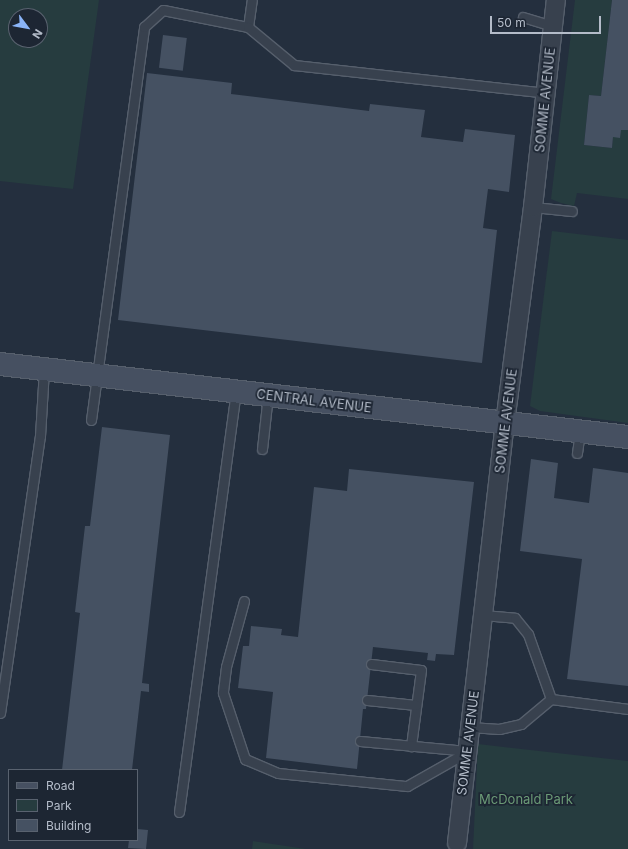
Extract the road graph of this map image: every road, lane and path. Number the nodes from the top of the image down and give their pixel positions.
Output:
1 (252, 0) edge
2 (556, 0) edge
3 (523, 17) dead end
4 (553, 26) junction
5 (248, 28) junction
6 (546, 93) junction
7 (533, 207) junction
8 (572, 211) dead end
9 (0, 364) edge
10 (44, 369) junction
11 (96, 375) junction
12 (236, 391) junction
13 (268, 395) junction
14 (91, 420) dead end
15 (505, 423) junction
16 (580, 432) junction
17 (628, 437) edge
18 (262, 449) dead end
19 (577, 453) dead end
20 (244, 601) dead end
21 (483, 615) junction
22 (371, 664) dead end
23 (551, 699) junction
24 (367, 700) dead end
25 (416, 706) junction
26 (628, 709) edge
27 (0, 713) edge
28 (470, 727) junction
29 (360, 741) dead end
30 (411, 746) junction
31 (467, 752) junction
32 (179, 812) dead end
33 (457, 842) dead end

1 - 5 lane
2 - 4 street, SOMME AVENUE
3 - 4 lane
4 - 6 street, SOMME AVENUE
5 - 6 lane
5 - 11 lane
6 - 7 street, SOMME AVENUE
7 - 8 lane
7 - 15 street, SOMME AVENUE
9 - 10 street, CENTRAL AVENUE
10 - 11 street, CENTRAL AVENUE
10 - 27 lane
11 - 12 street, CENTRAL AVENUE
11 - 14 lane
12 - 13 street, CENTRAL AVENUE
12 - 32 lane
13 - 15 street, CENTRAL AVENUE
13 - 18 lane
15 - 16 street, CENTRAL AVENUE
15 - 21 street, SOMME AVENUE
16 - 17 street, CENTRAL AVENUE
16 - 19 lane
20 - 31 lane
21 - 23 lane
21 - 28 street, SOMME AVENUE
22 - 25 lane
23 - 26 lane
23 - 28 lane
24 - 25 lane
25 - 30 lane
28 - 31 street, SOMME AVENUE
29 - 30 lane
30 - 31 lane
31 - 33 street, SOMME AVENUE

